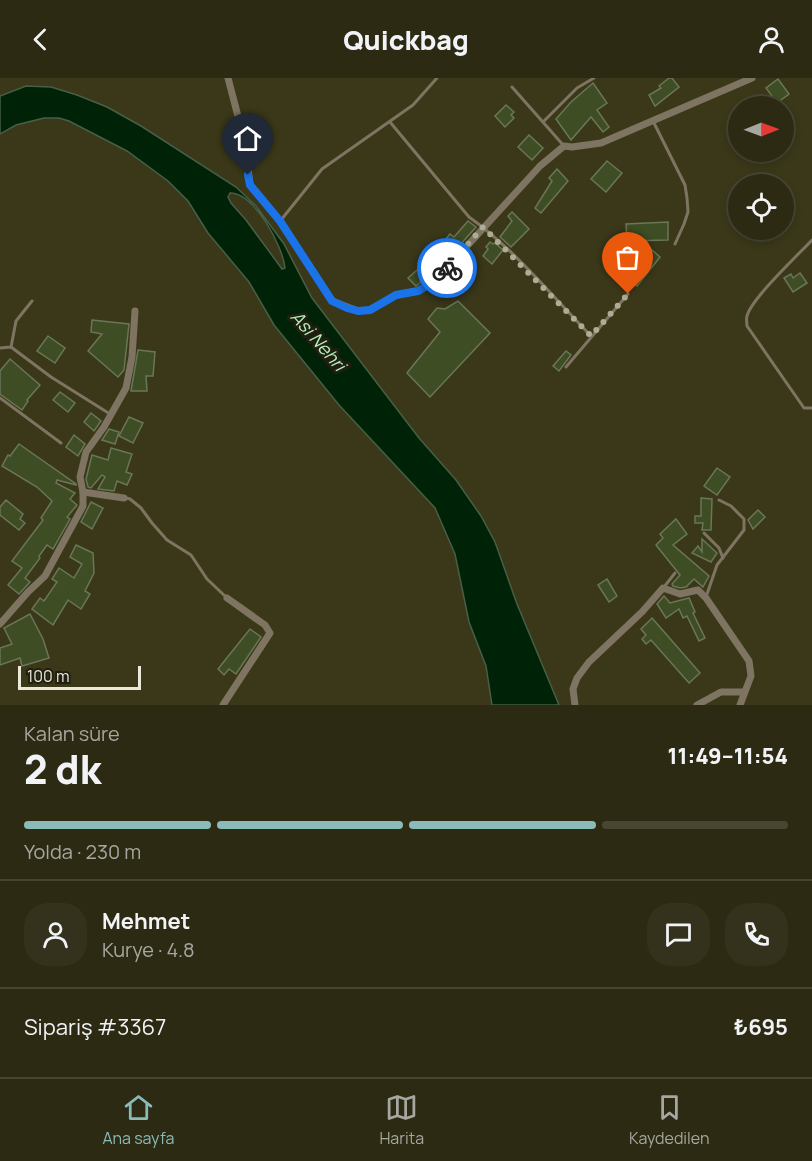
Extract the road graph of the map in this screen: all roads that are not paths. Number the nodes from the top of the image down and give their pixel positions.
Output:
1 (228, 78) edge
2 (436, 78) edge
3 (594, 78) edge
4 (752, 78) edge
5 (512, 87) dead end
6 (653, 120) junction
7 (390, 122) junction
8 (544, 122) junction
9 (564, 146) junction
10 (280, 221) junction
11 (483, 227) junction
12 (812, 240) edge
13 (675, 244) dead end
14 (628, 294) dead end
15 (32, 301) dead end
16 (135, 311) dead end
17 (591, 336) junction
18 (11, 347) junction
19 (0, 348) edge
20 (566, 367) dead end
21 (0, 398) edge
22 (812, 408) edge
23 (110, 414) junction
24 (61, 443) dead end
25 (83, 492) junction
26 (124, 498) joint
27 (719, 500) dead end
28 (704, 533) dead end
29 (723, 558) junction
30 (675, 573) dead end
31 (663, 588) junction
32 (227, 598) joint
33 (706, 598) junction
34 (0, 624) edge
35 (744, 692) junction
36 (223, 705) edge
37 (575, 705) edge
38 (697, 705) edge
39 (740, 705) edge

1 - 10 street
2 - 7 lane
3 - 8 lane
4 - 6 street
5 - 8 lane
6 - 9 street
6 - 13 lane
7 - 10 lane
7 - 11 lane
8 - 9 lane
9 - 11 street
10 - 11 street
11 - 17 lane
12 - 22 lane
14 - 17 lane
15 - 18 lane
16 - 23 street
17 - 20 lane
18 - 19 lane
18 - 23 lane
21 - 24 lane
23 - 25 street
25 - 26 street
25 - 34 street
26 - 32 lane
27 - 29 lane
28 - 29 lane
29 - 33 lane
30 - 31 lane
31 - 33 street
31 - 37 street
32 - 36 street
33 - 35 street
35 - 38 street
35 - 39 street

